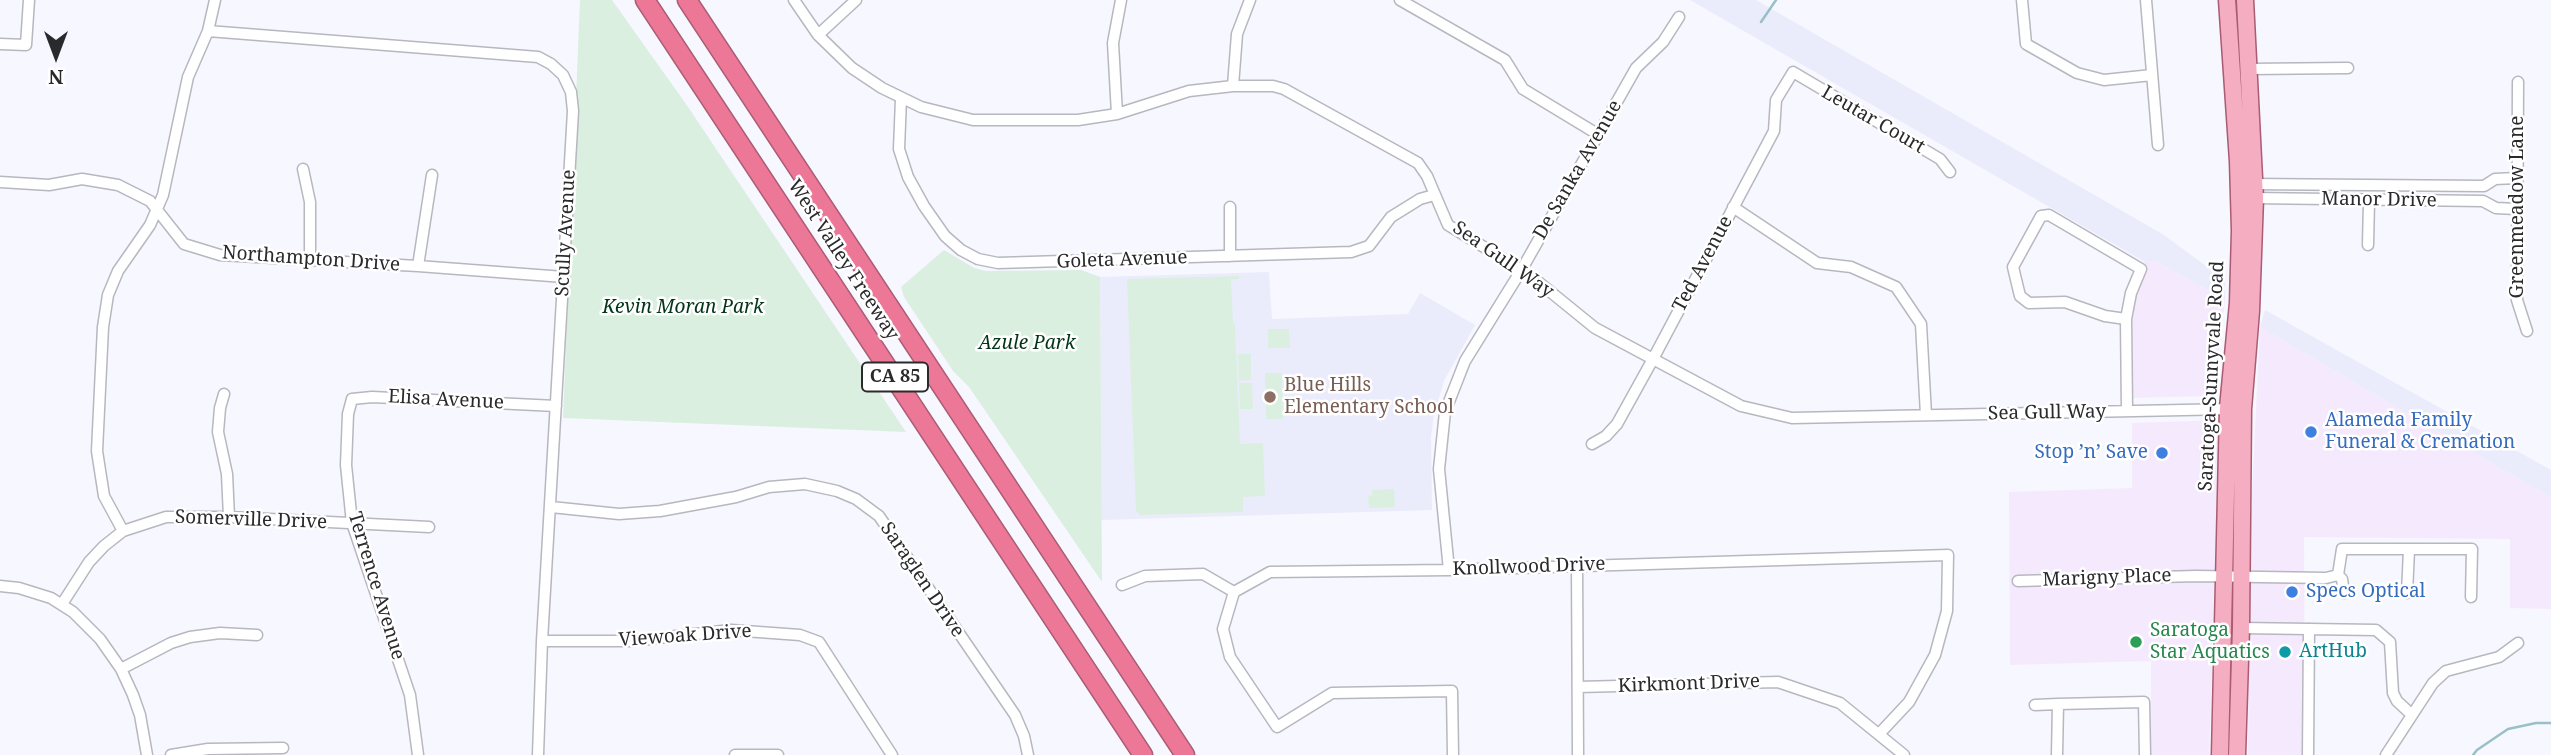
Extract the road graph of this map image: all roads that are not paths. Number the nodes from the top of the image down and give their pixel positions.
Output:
1 (29, 0) edge
2 (215, 0) edge
3 (645, 0) edge
4 (687, 0) edge
5 (793, 0) edge
6 (856, 0) edge
7 (1121, 0) edge
8 (1251, 0) edge
9 (1400, 0) edge
10 (2022, 0) edge
11 (2146, 0) edge
12 (2227, 0) edge
13 (2245, 0) edge
14 (1679, 17) dead end
15 (208, 31) junction
16 (818, 35) junction
17 (0, 44) edge
18 (2348, 68) dead end
19 (2249, 69) junction
20 (1793, 72) joint
21 (2152, 75) junction
22 (2518, 82) dead end
23 (1233, 86) junction
24 (901, 99) junction
25 (1117, 114) junction
26 (1599, 135) junction
27 (2158, 145) dead end
28 (303, 169) dead end
29 (1950, 172) dead end
30 (432, 175) dead end
31 (2516, 178) junction
32 (0, 182) edge
33 (2341, 186) junction
34 (2421, 186) junction
35 (2484, 186) junction
36 (2247, 191) junction
37 (1434, 195) junction
38 (2341, 200) junction
39 (2369, 201) junction
40 (2421, 201) junction
41 (2483, 201) junction
42 (1230, 207) dead end
43 (1732, 207) junction
44 (2516, 209) junction
45 (157, 211) junction
46 (2368, 244) dead end
47 (1230, 256) junction
48 (310, 261) junction
49 (418, 266) junction
50 (1521, 269) junction
51 (564, 277) junction
52 (2126, 319) junction
53 (2527, 331) dead end
54 (1653, 359) junction
55 (224, 394) dead end
56 (556, 406) junction
57 (2236, 409) junction
58 (2127, 411) junction
59 (348, 415) joint
60 (1926, 415) junction
61 (1592, 444) dead end
62 (551, 508) junction
63 (229, 517) junction
64 (352, 523) junction
65 (429, 527) dead end
66 (123, 531) junction
67 (2409, 550) junction
68 (1577, 565) junction
69 (1449, 570) junction
70 (2338, 575) junction
71 (2232, 577) junction
72 (2018, 581) dead end
73 (1122, 585) dead end
74 (0, 586) edge
75 (1234, 592) junction
76 (2344, 593) dead end
77 (2407, 593) dead end
78 (2471, 597) dead end
79 (62, 604) junction
80 (2241, 628) junction
81 (2309, 629) junction
82 (257, 635) dead end
83 (542, 641) junction
84 (2518, 643) dead end
85 (121, 669) junction
86 (1578, 687) junction
87 (2058, 704) junction
88 (2035, 705) dead end
89 (2412, 715) junction
90 (1880, 733) junction
91 (283, 748) dead end
92 (147, 755) edge
93 (171, 755) edge
94 (418, 755) edge
95 (538, 755) edge
96 (735, 755) edge
97 (778, 755) edge
98 (892, 755) edge
99 (1028, 755) edge
100 (1143, 755) edge
101 (1185, 755) edge
102 (1453, 755) edge
103 (1578, 755) edge
104 (1904, 755) edge
105 (2057, 755) edge
106 (2145, 755) edge
107 (2220, 755) edge
108 (2237, 755) edge
109 (2308, 755) edge
110 (2386, 755) edge

1 - 17 street
2 - 15 street
3 - 100 highway, West Valley Freeway / CA 85
4 - 101 highway, West Valley Freeway / CA 85
5 - 16 street, Sea Gull Way
6 - 16 street
7 - 25 street
8 - 23 street
9 - 26 street
10 - 21 street
11 - 21 street
12 - 36 main road, Saratoga-Sunnyvale Road
13 - 19 main road, Saratoga-Sunnyvale Road
14 - 26 street, De Sanka Avenue
15 - 45 street
15 - 51 street, Scully Avenue
16 - 24 street, Sea Gull Way
18 - 19 street
19 - 36 main road, Saratoga-Sunnyvale Road
20 - 29 street, Leutar Court
20 - 43 street, Ted Avenue
21 - 27 street
22 - 31 street, Greenmeadow Lane
23 - 25 street, Sea Gull Way
23 - 37 street, Sea Gull Way
24 - 25 street, Sea Gull Way
24 - 47 street, Goleta Avenue
26 - 50 street, De Sanka Avenue
28 - 48 street
30 - 49 street
31 - 35 street
31 - 44 street, Greenmeadow Lane
32 - 45 street, Northampton Drive
33 - 34 street
33 - 36 street
33 - 38 street
34 - 35 street
34 - 40 street
35 - 41 street
36 - 38 street, Manor Drive
36 - 57 main road, Saratoga-Sunnyvale Road
37 - 47 street, Goleta Avenue
37 - 50 street, Sea Gull Way
38 - 39 street, Manor Drive
39 - 40 street, Manor Drive
39 - 46 street
40 - 41 street, Manor Drive
41 - 44 street, Manor Drive
42 - 47 street
43 - 54 street, Ted Avenue
43 - 60 street
44 - 53 street, Greenmeadow Lane
45 - 48 street, Northampton Drive
45 - 66 street
48 - 49 street, Northampton Drive
49 - 51 street, Northampton Drive
50 - 54 street, Sea Gull Way
50 - 69 street, De Sanka Avenue
51 - 56 street, Scully Avenue
52 - 52 street
52 - 58 street
54 - 60 street, Sea Gull Way
54 - 61 street, Ted Avenue
55 - 63 street
56 - 59 street, Elisa Avenue
56 - 62 street, Scully Avenue
57 - 58 street, Sea Gull Way
57 - 71 main road, Saratoga-Sunnyvale Road
58 - 60 street, Sea Gull Way
59 - 64 street, Terrence Avenue
62 - 83 street, Scully Avenue
62 - 99 street, Saraglen Drive
63 - 64 street, Somerville Drive
63 - 66 street, Somerville Drive
64 - 65 street, Somerville Drive
64 - 94 street, Terrence Avenue
66 - 79 street, Somerville Drive
67 - 70 street
67 - 77 street
67 - 78 street
68 - 69 street, Knollwood Drive
68 - 86 street
68 - 90 street, Knollwood Drive
69 - 75 street, Knollwood Drive
70 - 71 street, Marigny Place
70 - 76 street
71 - 72 street, Marigny Place
71 - 80 main road, Saratoga-Sunnyvale Road
71 - 107 main road, Saratoga-Sunnyvale Road
73 - 75 street
74 - 79 street
75 - 102 street
79 - 85 street
80 - 81 street
80 - 108 main road, Saratoga-Sunnyvale Road
81 - 89 street
81 - 109 street
82 - 85 street
83 - 95 street, Scully Avenue
83 - 98 street, Viewoak Drive
84 - 89 street
85 - 92 street
86 - 90 street, Kirkmont Drive
86 - 103 street
87 - 88 street
87 - 105 street
87 - 106 street
89 - 110 street
90 - 104 street, Kirkmont Drive
91 - 93 street
96 - 97 street

